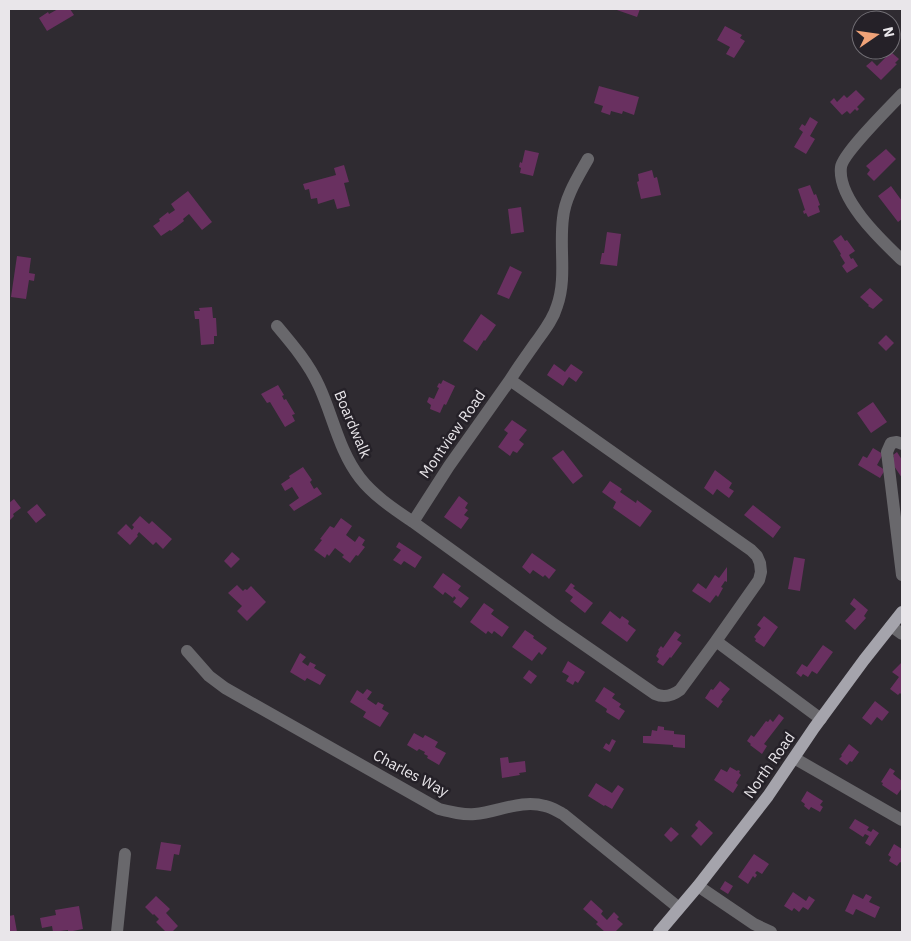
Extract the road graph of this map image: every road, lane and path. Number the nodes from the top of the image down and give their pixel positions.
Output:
1 (902, 94) edge
2 (588, 159) dead end
3 (902, 260) edge
4 (277, 326) dead end
5 (510, 380) junction
6 (902, 444) edge
7 (412, 522) junction
8 (902, 575) edge
9 (902, 612) edge
10 (891, 626) junction
11 (902, 634) edge
12 (716, 641) junction
13 (187, 651) dead end
14 (821, 719) junction
15 (794, 758) junction
16 (902, 820) edge
17 (125, 854) dead end
18 (698, 886) junction
19 (680, 908) junction
20 (117, 932) edge
21 (659, 932) edge
22 (771, 932) edge

1 - 3 street
2 - 5 street, Montview Road
4 - 7 street, Boardwalk
5 - 7 street, Montview Road
5 - 12 street
6 - 8 street
7 - 12 street
9 - 10 main road, North Road
10 - 11 street
10 - 14 main road, North Road
12 - 14 street
13 - 19 street, Charles Way
14 - 15 main road, North Road
15 - 16 street
15 - 18 main road, North Road
17 - 20 street
18 - 19 main road, North Road
18 - 22 street
19 - 21 main road, North Road

